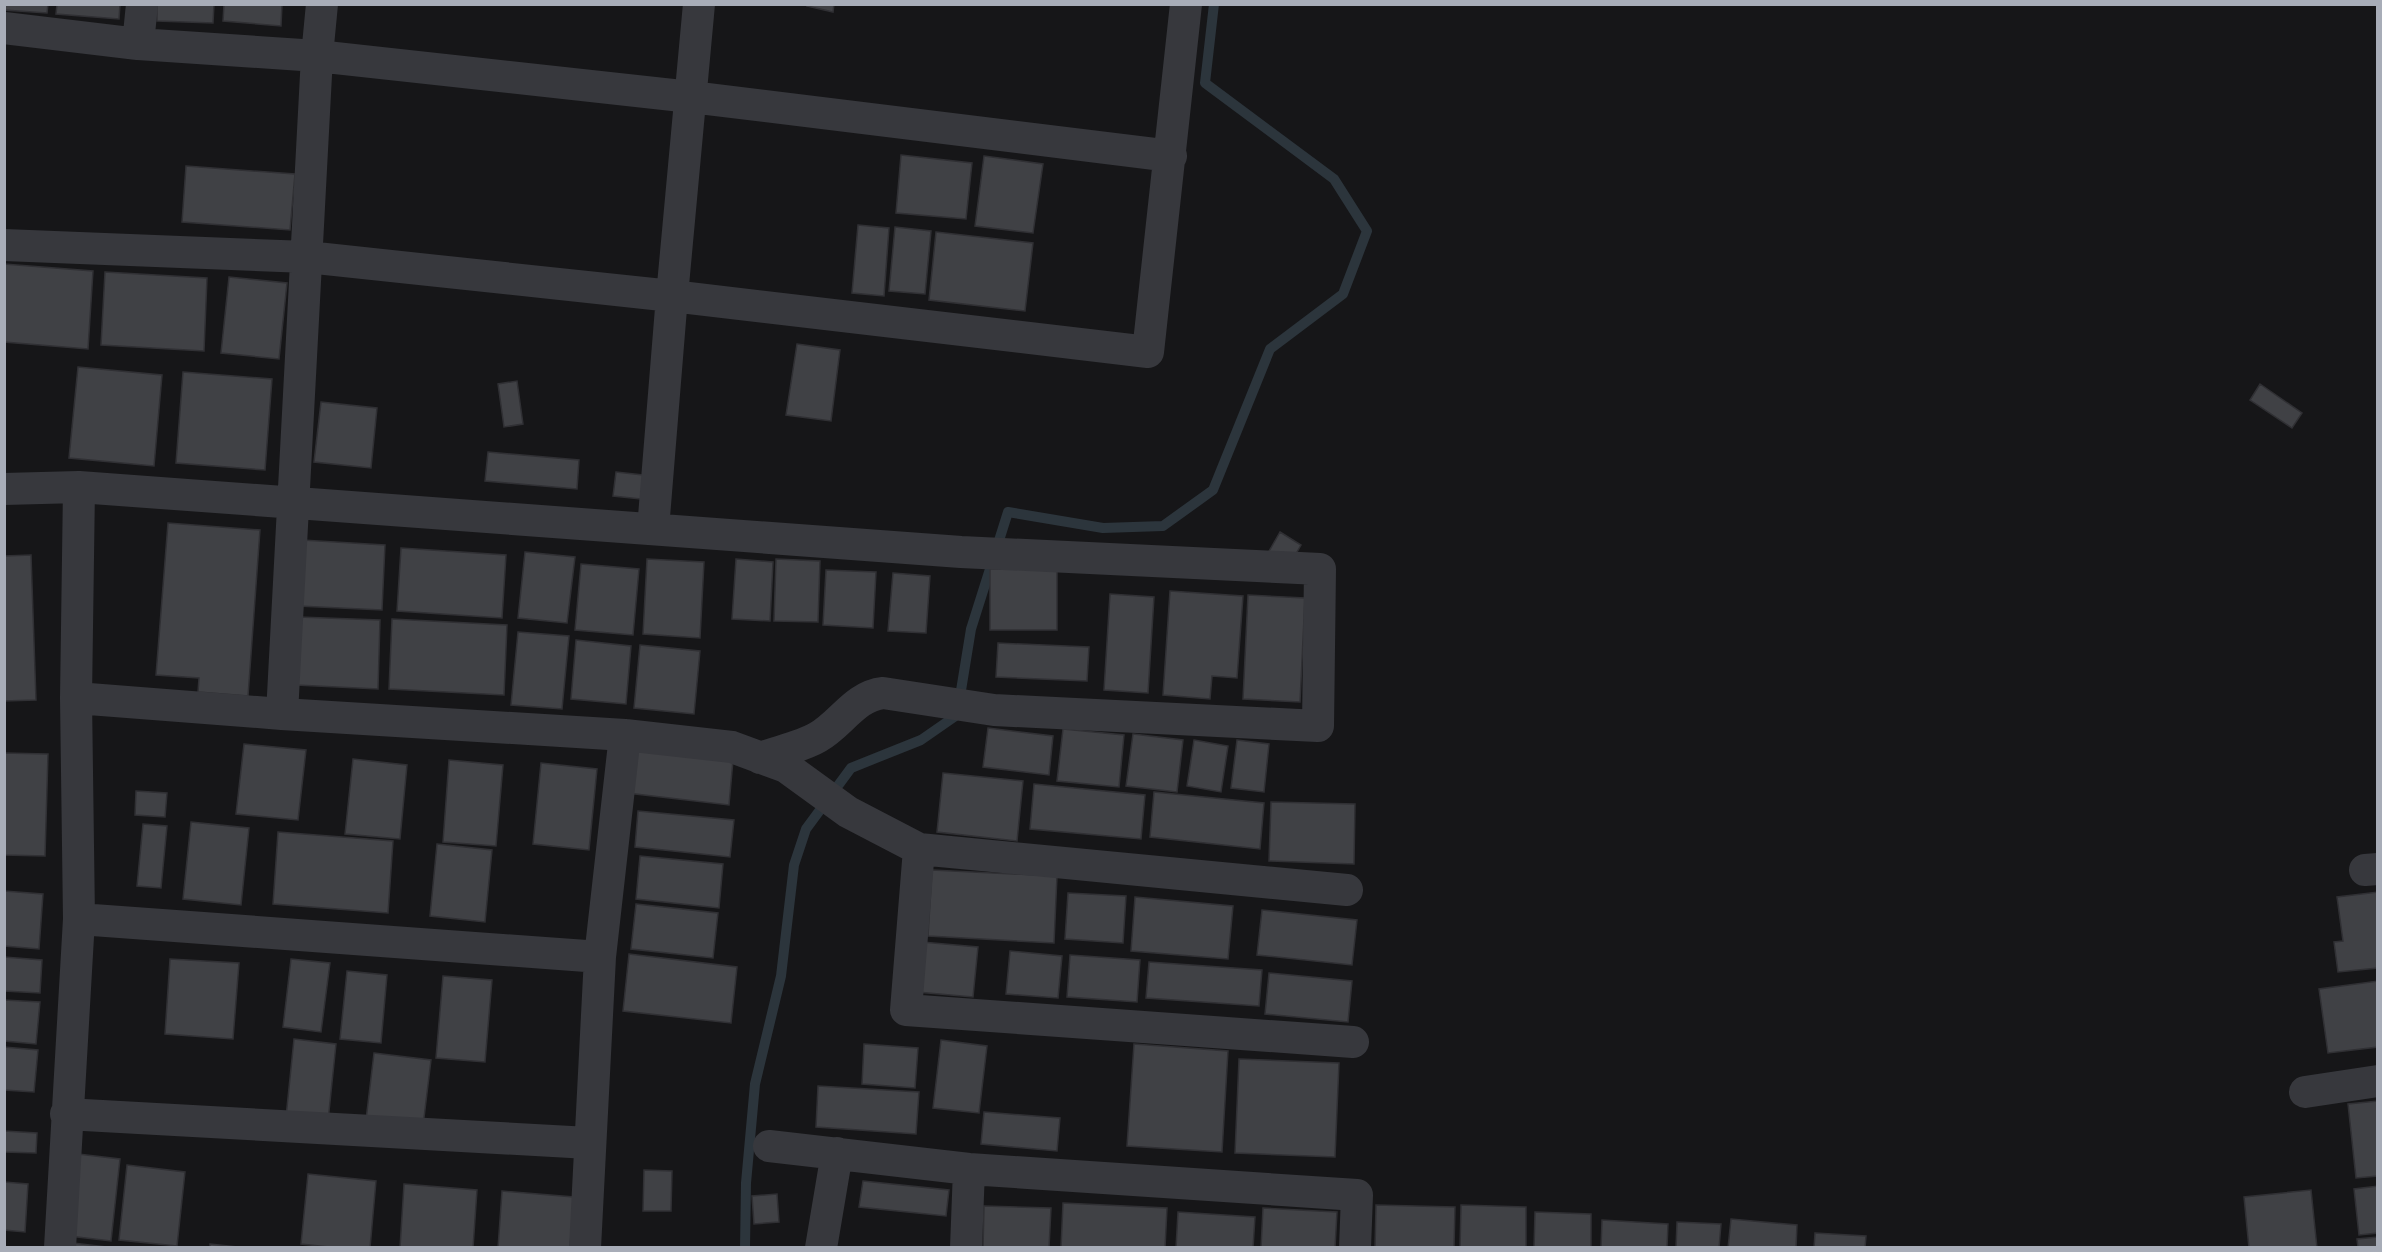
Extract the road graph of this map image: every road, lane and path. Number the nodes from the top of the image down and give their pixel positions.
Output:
1 (142, 4) edge
2 (322, 4) edge
3 (699, 4) edge
4 (1186, 4) edge
5 (4, 28) edge
6 (138, 44) junction
7 (317, 56) junction
8 (691, 96) junction
9 (1171, 156) junction
10 (4, 245) edge
11 (307, 256) junction
12 (672, 296) junction
13 (79, 487) junction
14 (4, 489) edge
15 (294, 502) junction
16 (653, 529) junction
17 (76, 698) junction
18 (282, 714) junction
19 (626, 735) junction
20 (773, 762) junction
21 (919, 849) junction
22 (1347, 890) dead end
23 (79, 919) junction
24 (600, 957) junction
25 (1353, 1042) dead end
26 (2378, 1081) edge
27 (2304, 1092) dead end
28 (66, 1114) junction
29 (589, 1143) junction
30 (769, 1146) dead end
31 (837, 1153) junction
32 (969, 1169) junction
33 (60, 1248) edge
34 (585, 1248) edge
35 (821, 1248) edge
36 (966, 1248) edge
37 (1355, 1248) edge

1 - 6 street
2 - 7 street
3 - 8 street
4 - 9 street
5 - 6 street
6 - 7 street
7 - 8 street
7 - 11 street
8 - 9 street
8 - 12 street
9 - 12 street
10 - 11 street
11 - 12 street
11 - 15 street
12 - 16 street
13 - 14 street
13 - 15 street
13 - 17 street
15 - 16 street
15 - 18 street
16 - 20 street
17 - 18 street
17 - 23 street
18 - 19 street
19 - 20 street
19 - 24 street
20 - 21 street
21 - 22 street
21 - 25 street
23 - 24 street
23 - 28 street
24 - 29 street
26 - 27 street
28 - 29 street
28 - 33 street
29 - 34 street
30 - 31 street
31 - 32 street
31 - 35 street
32 - 36 street
32 - 37 street

